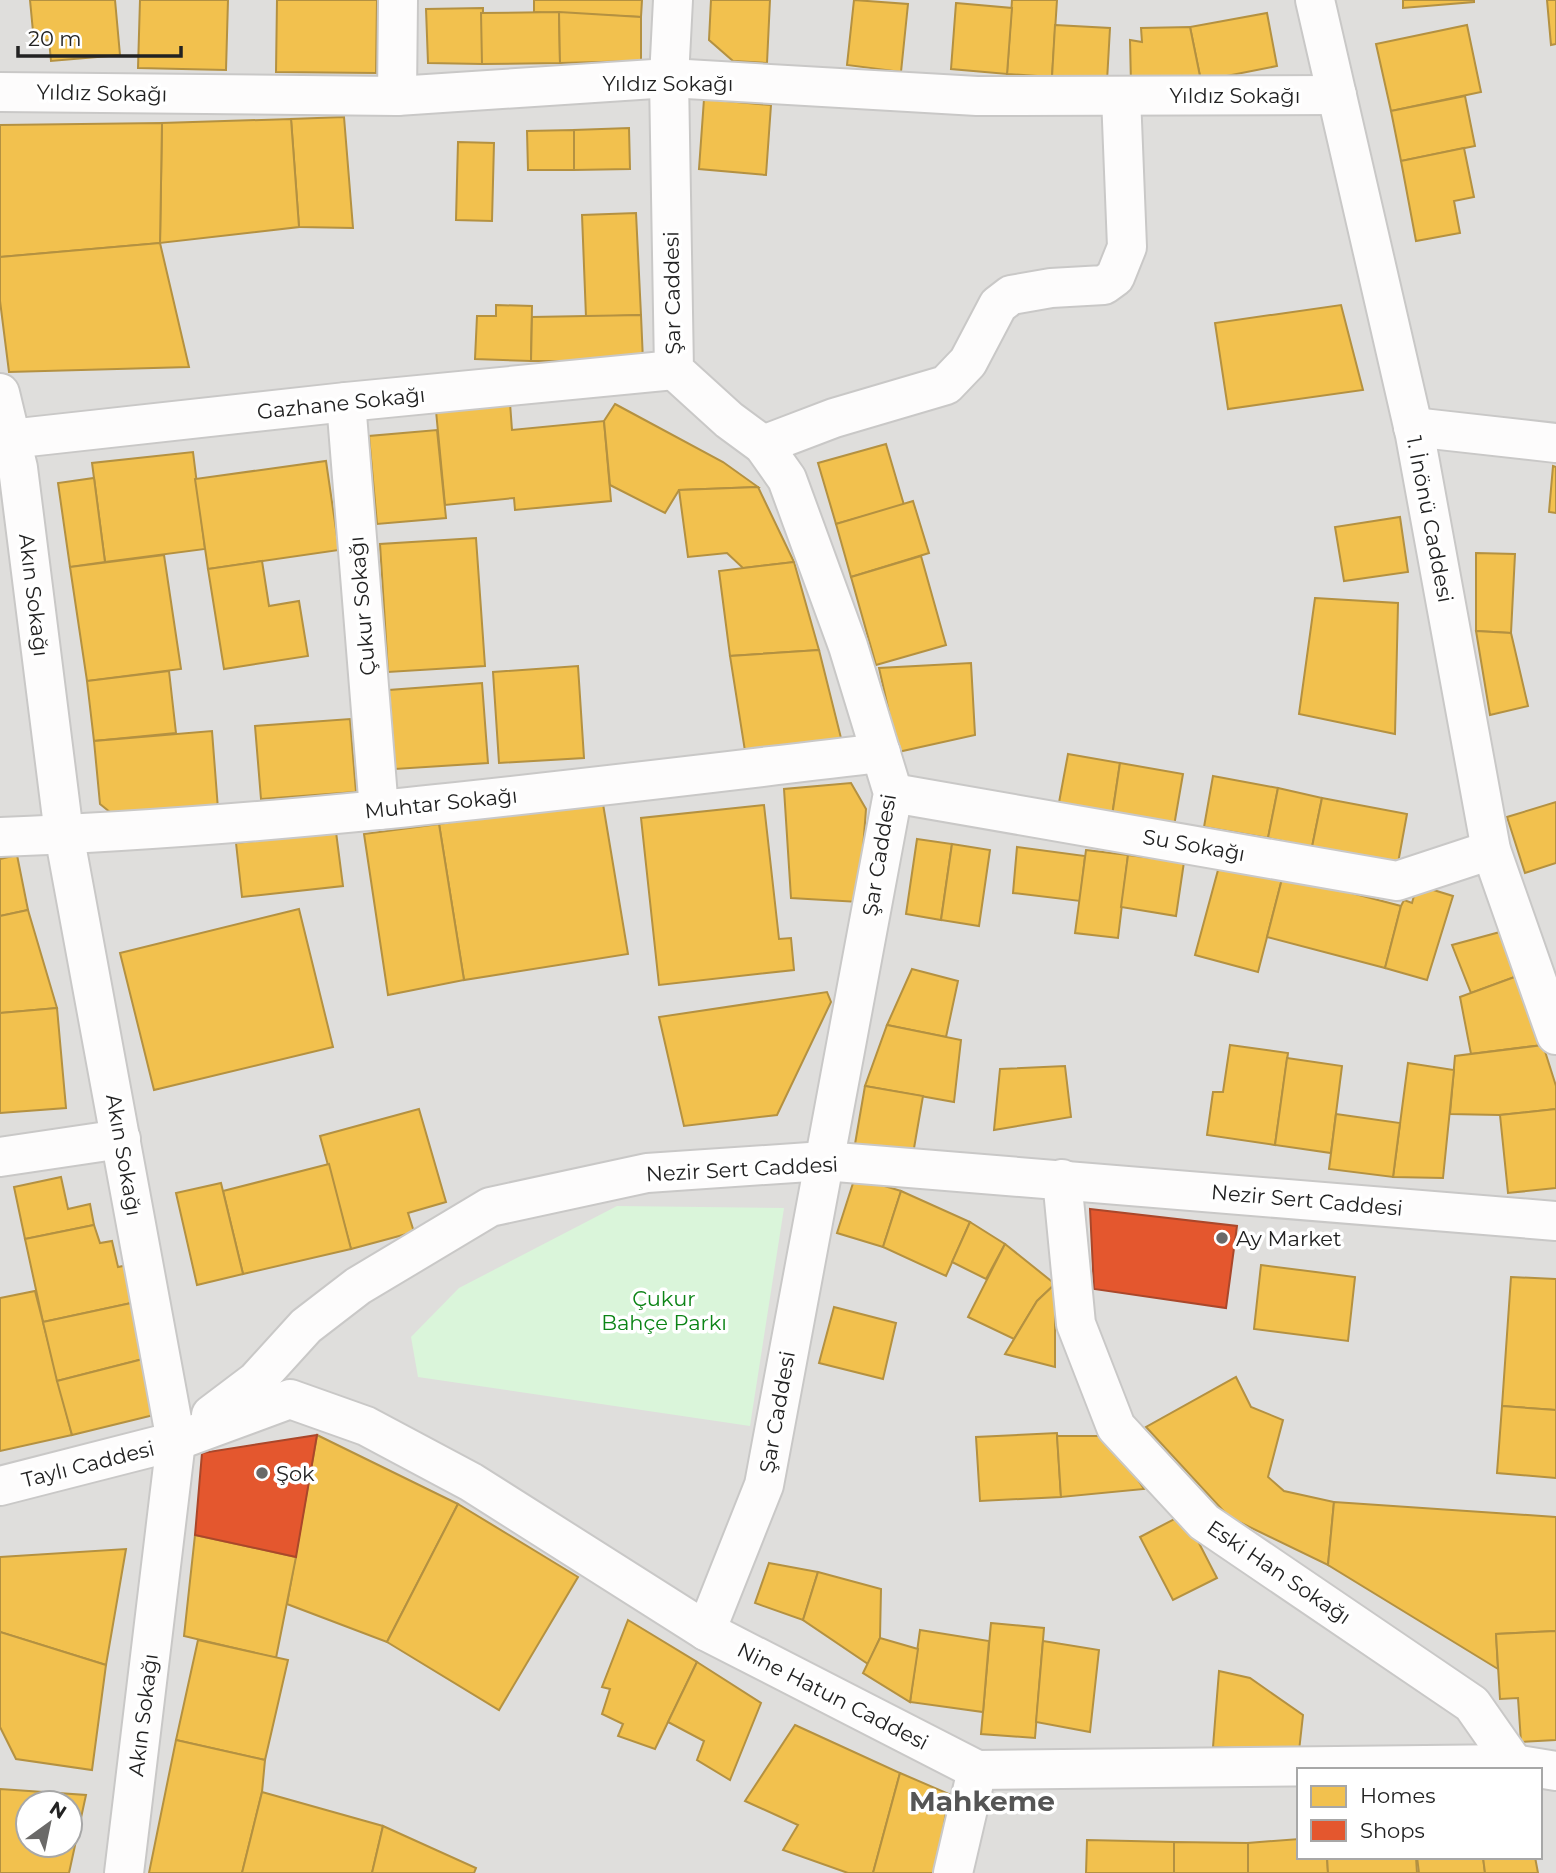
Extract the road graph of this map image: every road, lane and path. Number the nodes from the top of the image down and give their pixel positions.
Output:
1 (398, 0) edge
2 (673, 0) edge
3 (1315, 0) edge
4 (669, 79) junction
5 (0, 92) edge
6 (1336, 95) junction
7 (397, 96) junction
8 (1121, 96) junction
9 (674, 370) junction
10 (0, 393) edge
11 (346, 402) junction
12 (1413, 427) junction
13 (10, 439) junction
14 (1556, 443) edge
15 (763, 445) junction
16 (881, 753) junction
17 (894, 793) junction
18 (379, 810) junction
19 (64, 834) junction
20 (0, 836) edge
21 (1491, 850) junction
22 (1556, 1035) edge
23 (121, 1139) junction
24 (0, 1157) edge
25 (824, 1161) junction
26 (1062, 1179) junction
27 (1556, 1221) edge
28 (176, 1441) junction
29 (0, 1486) edge
30 (706, 1630) junction
31 (1514, 1764) junction
32 (1538, 1768) edge
33 (976, 1770) junction
34 (124, 1873) edge
35 (953, 1873) edge

1 - 7 street
2 - 4 street, Şar Caddesi
3 - 6 street, 1. İnönü Caddesi
4 - 7 street, Yıldız Sokağı
4 - 8 street, Yıldız Sokağı
4 - 9 street, Şar Caddesi
5 - 7 street, Yıldız Sokağı
6 - 8 street, Yıldız Sokağı
6 - 12 street, 1. İnönü Caddesi
8 - 15 street
9 - 11 street, Gazhane Sokağı
9 - 15 street, Şar Caddesi
10 - 13 street, Akın Sokağı
11 - 13 street, Gazhane Sokağı
11 - 18 street, Çukur Sokağı
12 - 14 street
12 - 21 street, 1. İnönü Caddesi
13 - 19 street, Akın Sokağı
15 - 16 street, Şar Caddesi
16 - 17 street, Şar Caddesi
16 - 18 street, Muhtar Sokağı
17 - 21 street, Su Sokağı
17 - 25 street, Şar Caddesi
18 - 19 street, Muhtar Sokağı
19 - 20 street, Muhtar Sokağı
19 - 23 street, Akın Sokağı
21 - 22 street, 1. İnönü Caddesi
23 - 24 street
23 - 28 street, Akın Sokağı
25 - 26 street, Nezir Sert Caddesi
25 - 28 street, Nezir Sert Caddesi
25 - 30 street, Şar Caddesi
26 - 27 street, Nezir Sert Caddesi
26 - 31 street, Eski Han Sokağı
28 - 29 street, Taylı Caddesi
28 - 30 street, Nine Hatun Caddesi
28 - 34 street, Akın Sokağı
30 - 33 street, Nine Hatun Caddesi
31 - 32 street, Nine Hatun Caddesi
31 - 33 street, Nine Hatun Caddesi
33 - 35 street

